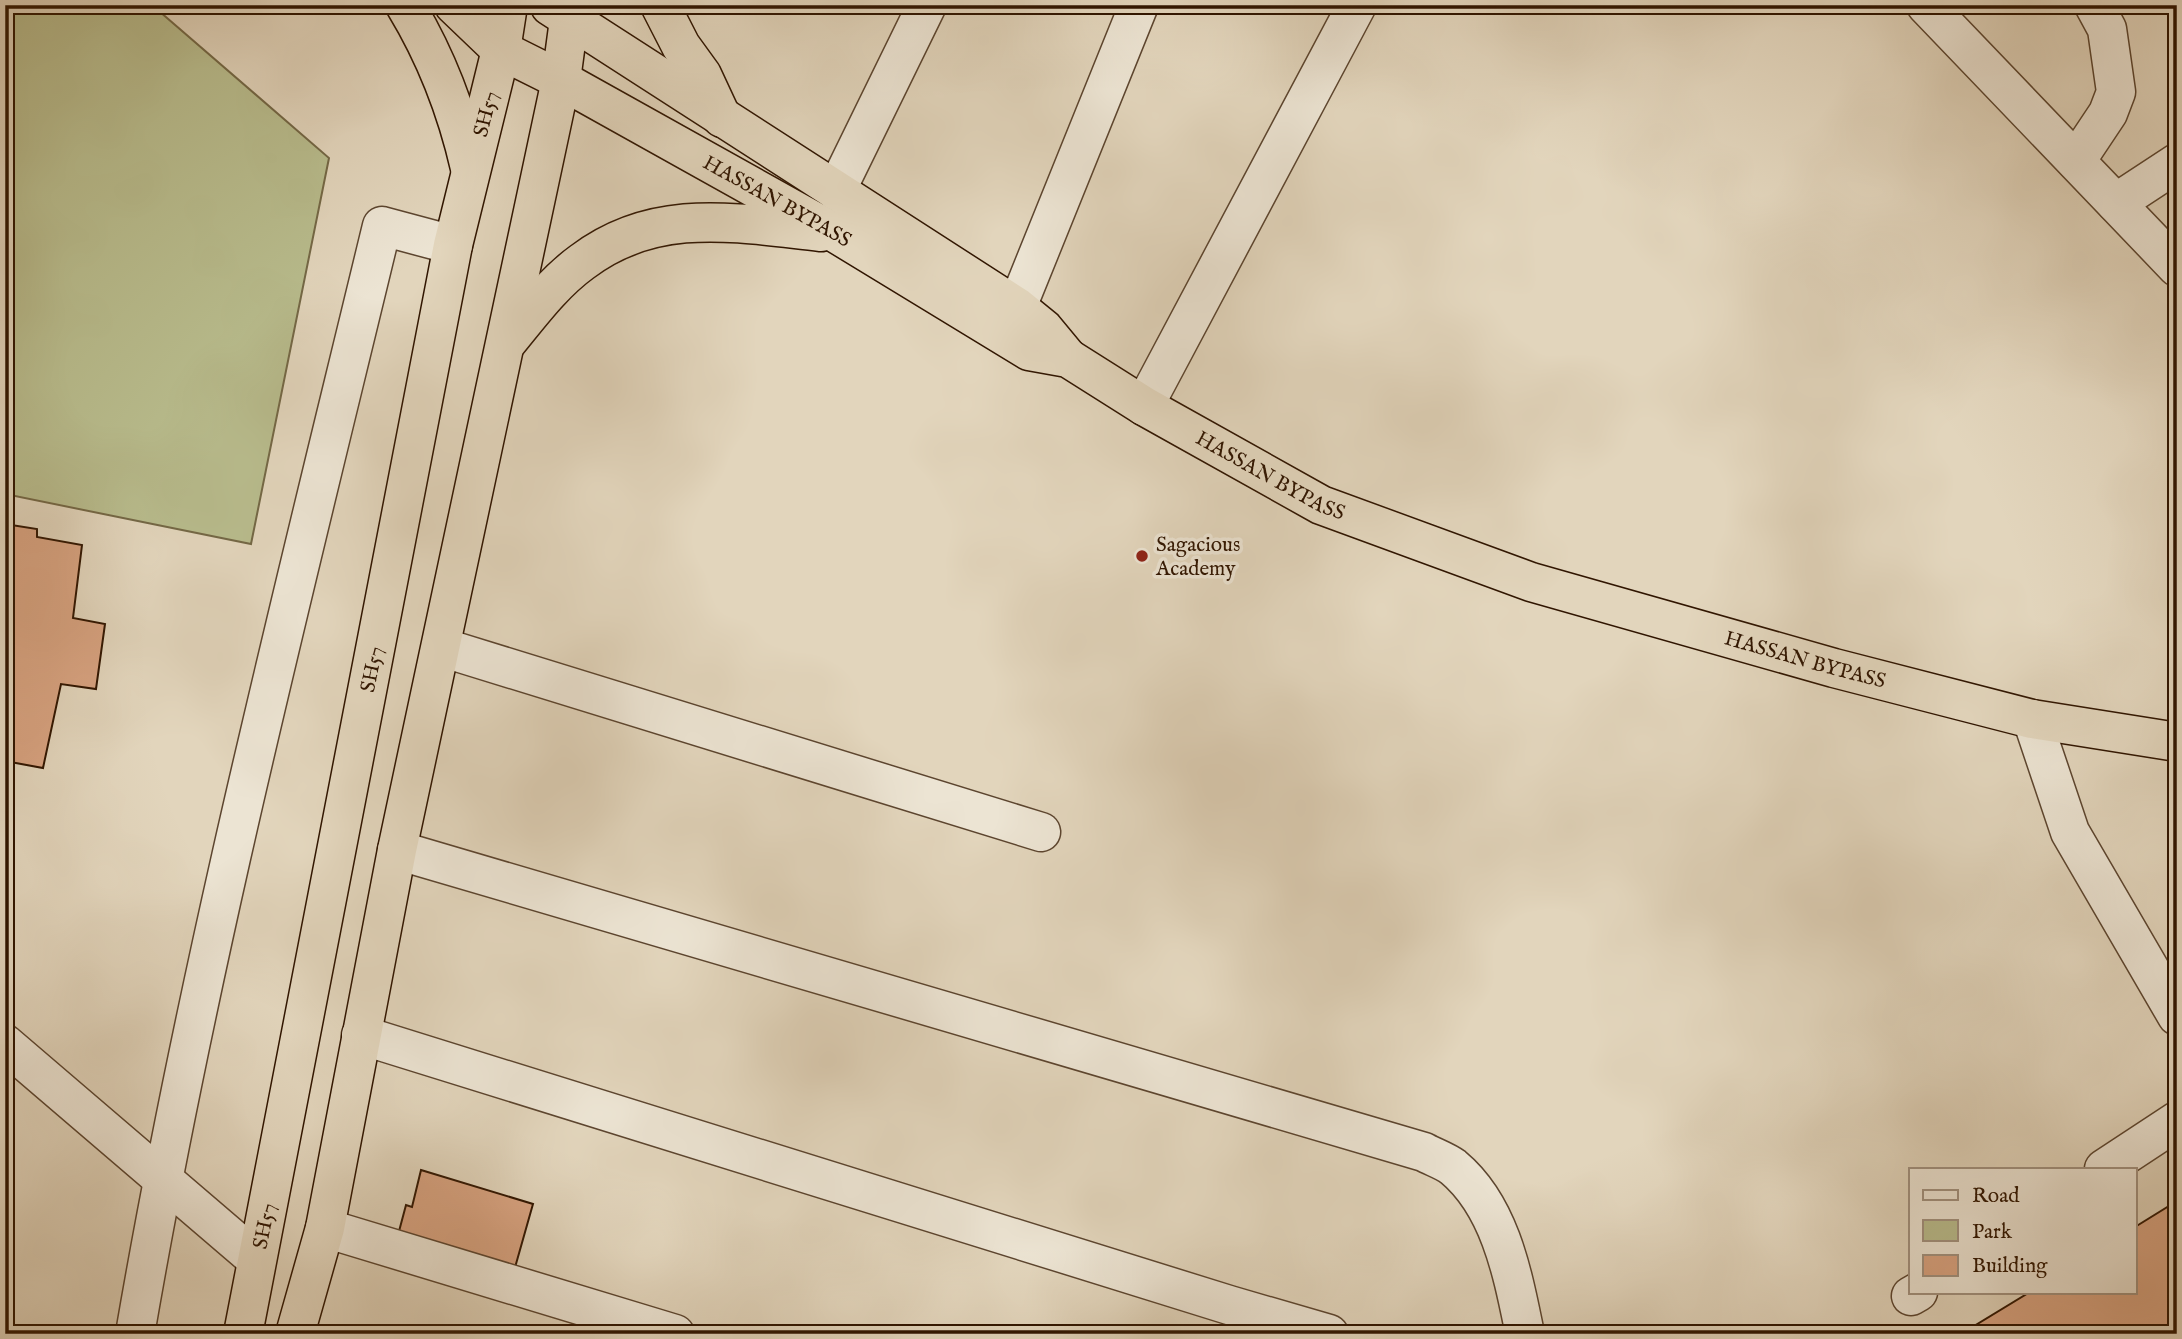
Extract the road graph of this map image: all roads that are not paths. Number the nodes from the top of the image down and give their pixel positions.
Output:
1 (405, 5) edge
2 (454, 5) edge
3 (508, 5) edge
4 (660, 5) edge
5 (927, 5) edge
6 (1139, 5) edge
7 (1357, 5) edge
8 (1926, 5) edge
9 (2094, 5) edge
10 (563, 10) edge
11 (501, 50) junction
12 (561, 80) junction
13 (722, 118) junction
14 (2077, 161) junction
15 (2177, 163) edge
16 (471, 173) junction
17 (836, 191) junction
18 (2116, 202) junction
19 (837, 234) junction
20 (453, 245) junction
21 (2177, 267) edge
22 (1017, 307) junction
23 (506, 344) junction
24 (1068, 358) junction
25 (1143, 406) junction
26 (441, 647) junction
27 (2032, 719) junction
28 (2177, 742) edge
29 (1041, 832) dead end
30 (333, 862) junction
31 (394, 863) junction
32 (2177, 1016) edge
33 (360, 1035) junction
34 (5, 1044) edge
35 (2177, 1121) edge
36 (2106, 1168) edge
37 (162, 1178) junction
38 (325, 1228) junction
39 (256, 1259) junction
40 (299, 1332) edge
41 (135, 1334) edge
42 (243, 1334) edge
43 (675, 1334) edge
44 (1329, 1334) edge
45 (1525, 1334) edge

1 - 16 highway
2 - 11 highway, HASSAN BYPASS
3 - 11 highway, SH57
4 - 13 highway
5 - 17 street
6 - 22 street
7 - 25 street
8 - 14 street
9 - 14 street
10 - 12 highway
10 - 13 highway
11 - 12 highway, HASSAN BYPASS
11 - 16 highway, SH57
12 - 19 highway, HASSAN BYPASS
12 - 23 highway
13 - 17 highway
14 - 18 street
15 - 18 street
16 - 20 highway, SH57
17 - 22 highway
18 - 21 street
19 - 23 highway
19 - 24 highway, HASSAN BYPASS
20 - 30 highway, SH57
20 - 37 street
22 - 24 highway
23 - 26 highway
24 - 25 highway, HASSAN BYPASS
25 - 27 highway, HASSAN BYPASS
26 - 29 street
26 - 31 highway
27 - 28 highway, HASSAN BYPASS
27 - 32 street
30 - 31 highway
30 - 39 highway, SH57
31 - 33 highway
31 - 45 street
33 - 38 highway
33 - 44 street
34 - 37 street
35 - 36 street
37 - 39 street
37 - 41 street
38 - 40 highway
38 - 43 street
39 - 42 highway, SH57

